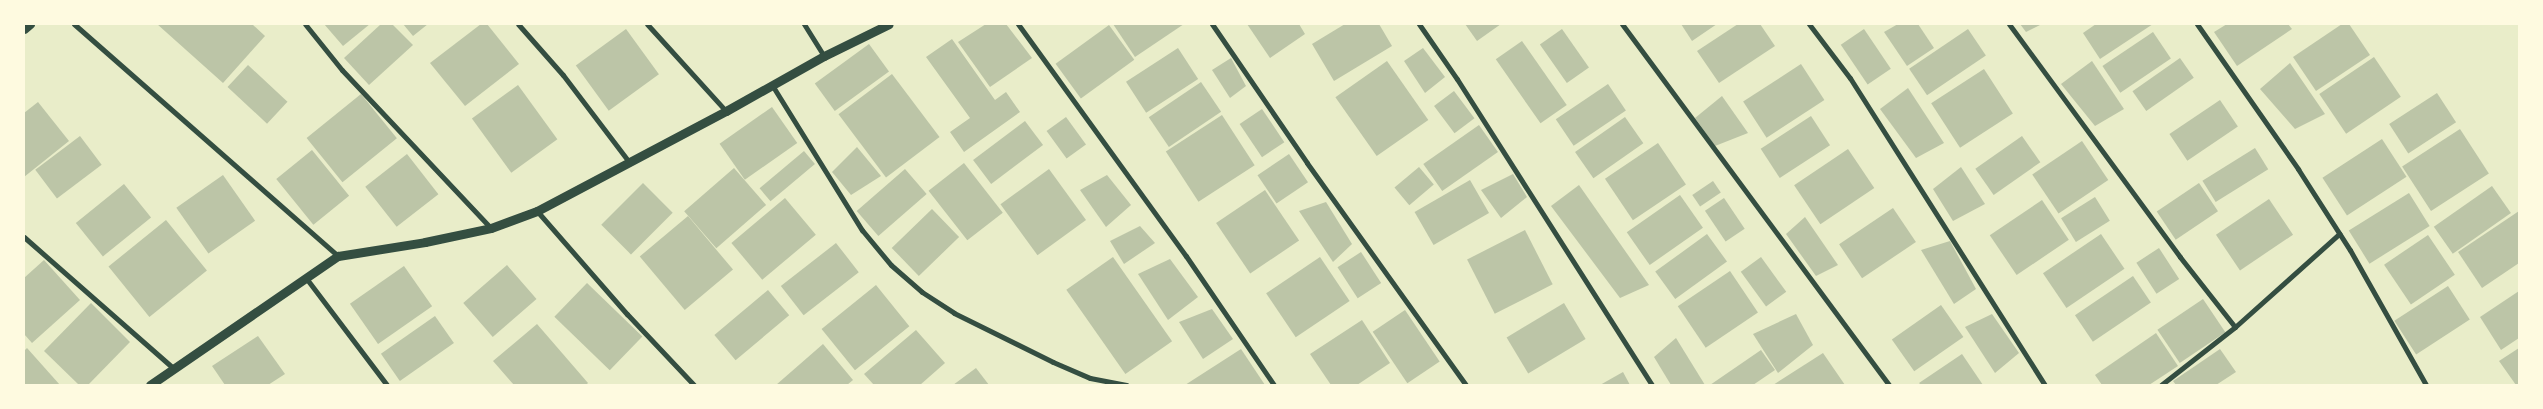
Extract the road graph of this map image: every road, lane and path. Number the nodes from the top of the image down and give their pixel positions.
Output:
1 (30, 24) edge
2 (74, 24) edge
3 (304, 24) edge
4 (518, 24) edge
5 (647, 24) edge
6 (804, 24) edge
7 (889, 24) edge
8 (1018, 24) edge
9 (1212, 24) edge
10 (1419, 24) edge
11 (1622, 24) edge
12 (1809, 24) edge
13 (2008, 24) edge
14 (2197, 24) edge
15 (24, 29) edge
16 (824, 56) junction
17 (772, 85) junction
18 (726, 111) junction
19 (629, 162) junction
20 (537, 211) junction
21 (491, 228) junction
22 (2339, 234) junction
23 (24, 237) edge
24 (338, 256) junction
25 (306, 278) junction
26 (2235, 327) junction
27 (174, 369) junction
28 (150, 385) edge
29 (387, 385) edge
30 (694, 385) edge
31 (1126, 385) edge
32 (1274, 385) edge
33 (1466, 385) edge
34 (1652, 385) edge
35 (1889, 385) edge
36 (2045, 385) edge
37 (2161, 385) edge
38 (2426, 385) edge

1 - 15 street
2 - 24 street
3 - 21 street
4 - 19 street
5 - 18 street
6 - 16 street
7 - 16 street
8 - 32 street
9 - 33 street
10 - 34 street
11 - 35 street
12 - 36 street
13 - 26 street
14 - 22 street
16 - 17 street
17 - 18 street
17 - 31 street
18 - 19 street
19 - 20 street
20 - 21 street
20 - 30 street
21 - 24 street
22 - 26 street
22 - 38 street
23 - 27 street
24 - 25 street
25 - 27 street
25 - 29 street
26 - 37 street
27 - 28 street

